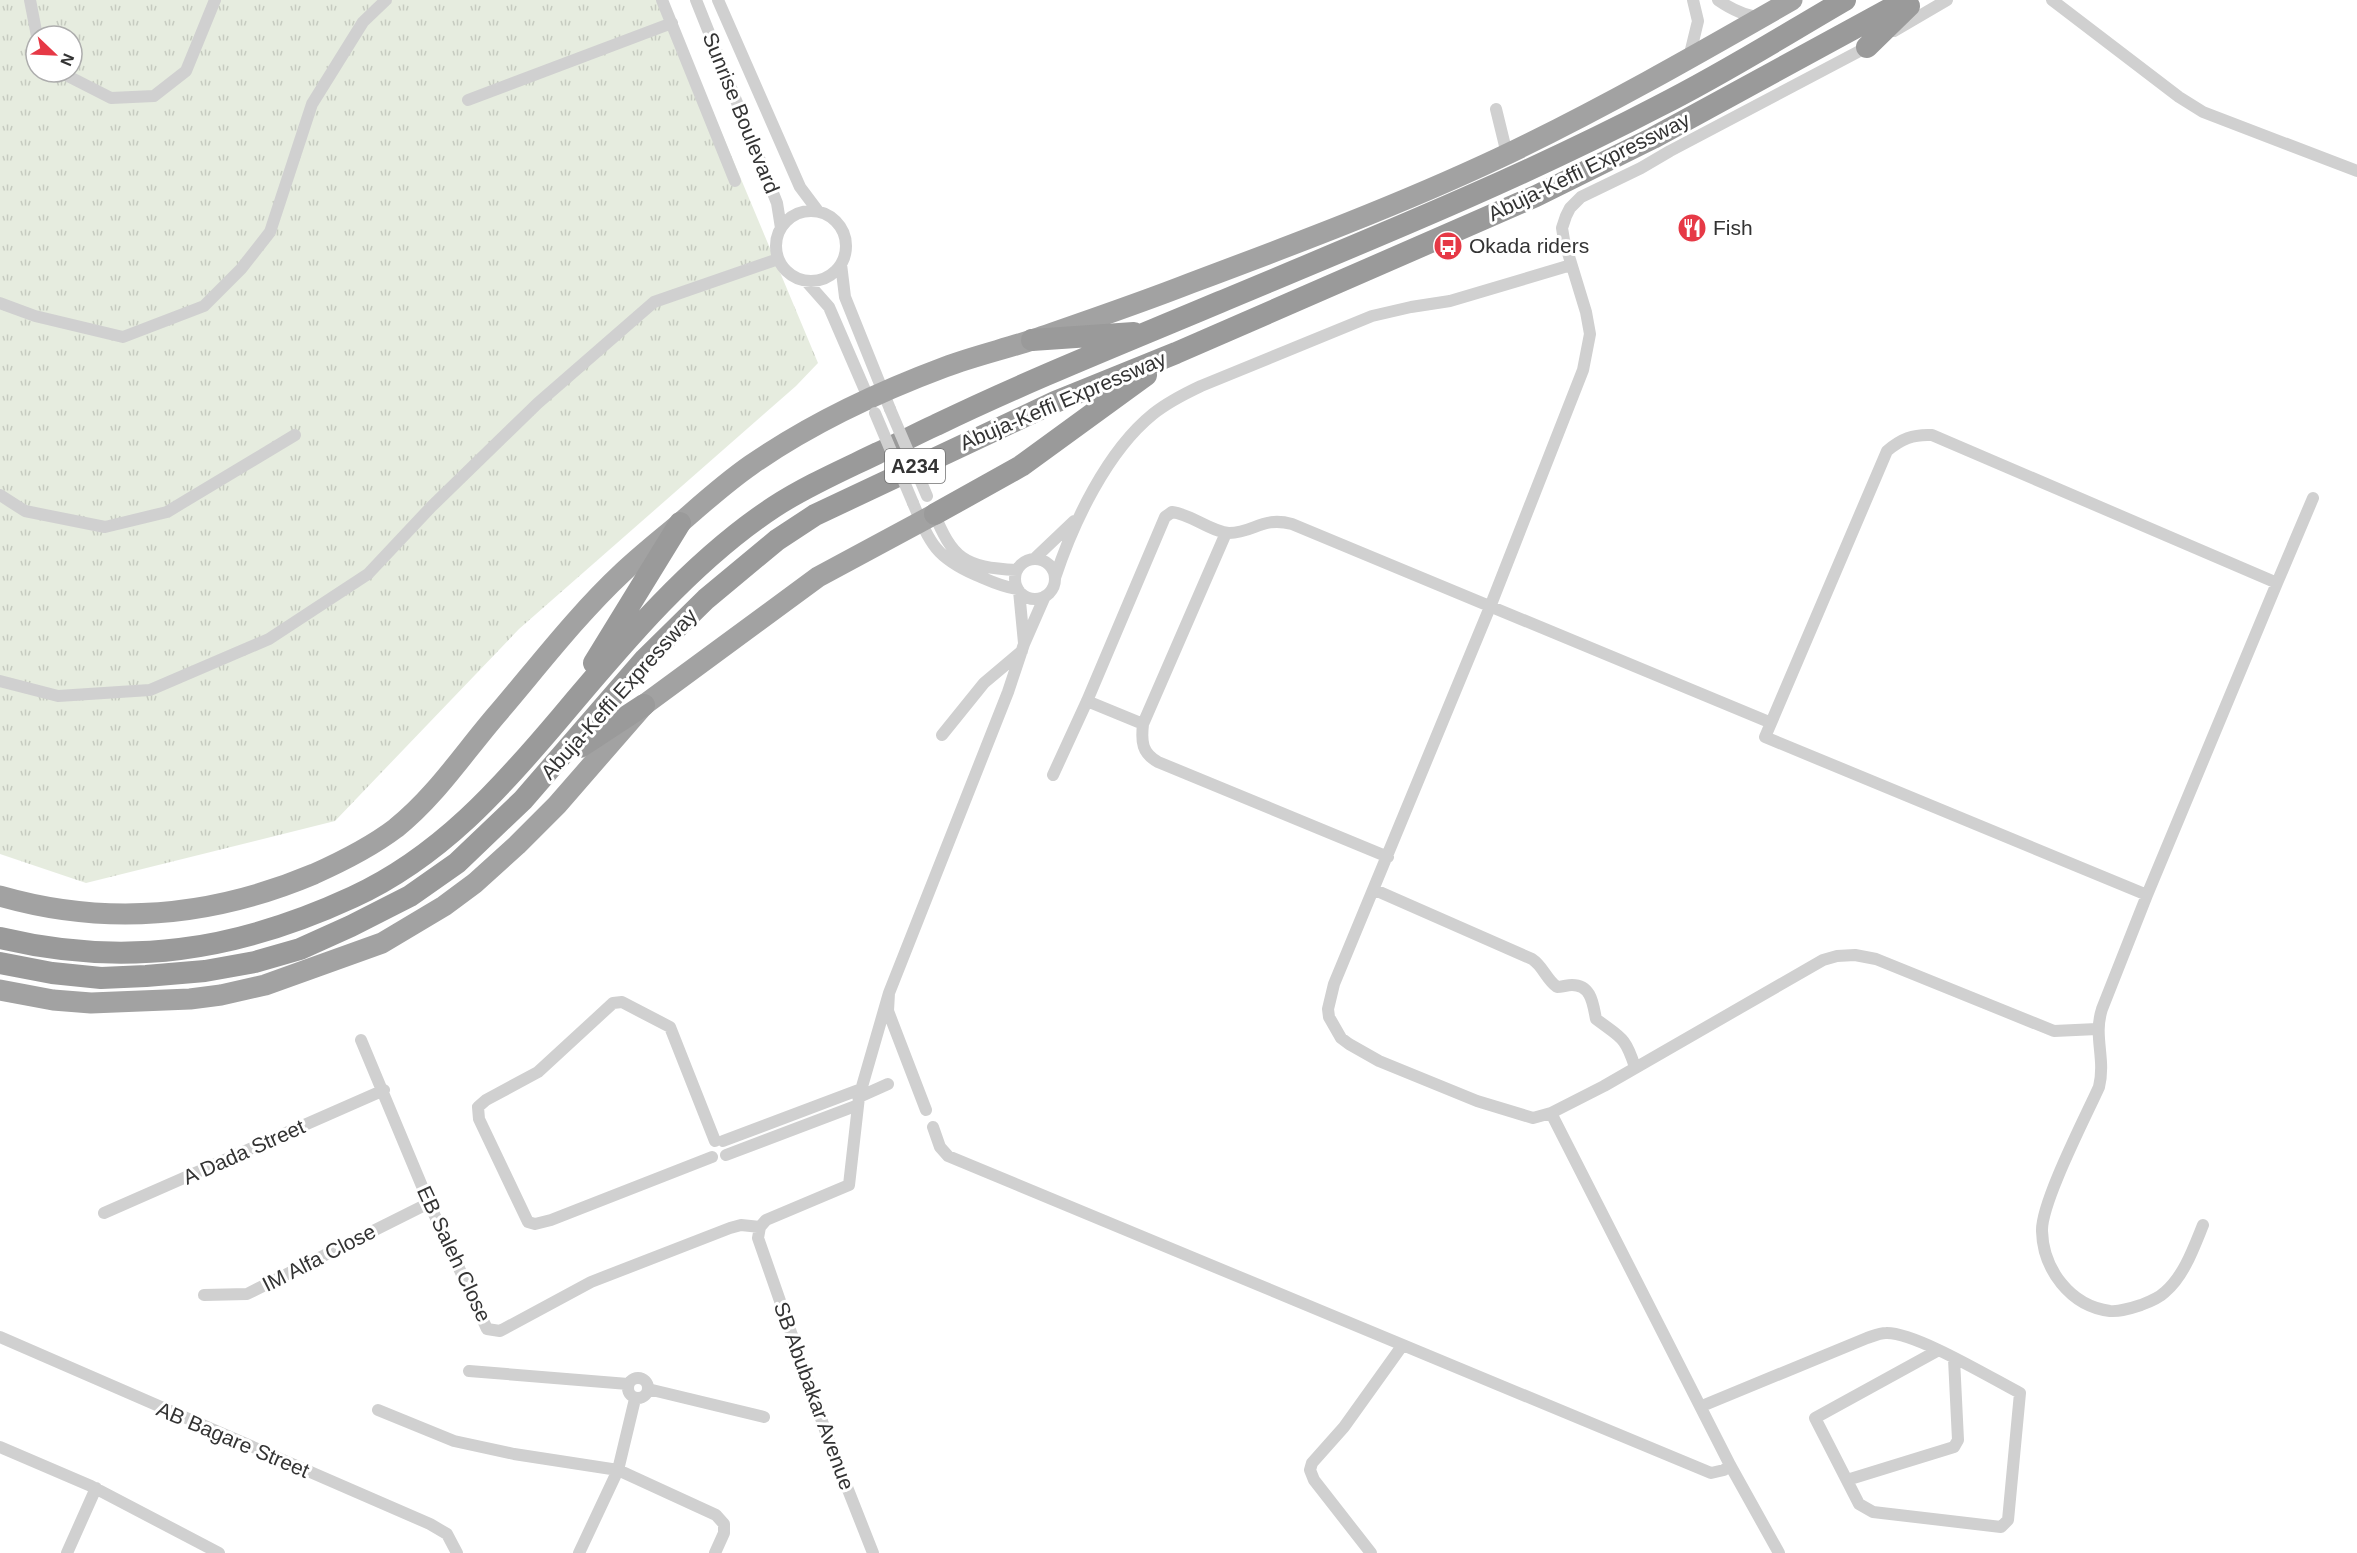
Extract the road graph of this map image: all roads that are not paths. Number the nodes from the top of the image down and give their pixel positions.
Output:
1 (30, 0) edge
2 (215, 0) edge
3 (386, 0) edge
4 (662, 0) edge
5 (696, 0) edge
6 (718, 0) edge
7 (1693, 0) edge
8 (1718, 0) edge
9 (1792, 0) edge
10 (1845, 0) edge
11 (1906, 0) edge
12 (1914, 0) edge
13 (1947, 0) edge
14 (2052, 0) edge
15 (1764, 17) junction
16 (672, 23) junction
17 (33, 24) edge
18 (1867, 47) junction
19 (1689, 58) junction
20 (84, 84) edge
21 (468, 100) dead end
22 (1496, 109) dead end
23 (1507, 154) junction
24 (2357, 171) edge
25 (735, 181) dead end
26 (818, 211) junction
27 (781, 228) junction
28 (778, 259) junction
29 (841, 264) junction
30 (1571, 265) junction
31 (806, 281) junction
32 (0, 303) edge
33 (1151, 331) junction
34 (1032, 340) junction
35 (1176, 354) junction
36 (879, 403) junction
37 (295, 435) dead end
38 (0, 495) edge
39 (2313, 498) dead end
40 (924, 509) junction
41 (1079, 516) junction
42 (680, 523) junction
43 (1226, 533) junction
44 (1034, 559) junction
45 (1017, 570) junction
46 (1055, 578) junction
47 (2277, 583) junction
48 (1018, 590) junction
49 (1046, 596) junction
50 (1490, 607) junction
51 (1023, 648) junction
52 (0, 681) edge
53 (1087, 701) junction
54 (644, 705) junction
55 (561, 717) junction
56 (1769, 722) junction
57 (1143, 724) junction
58 (942, 735) dead end
59 (560, 759) junction
60 (1053, 775) dead end
61 (1388, 857) junction
62 (1375, 890) junction
63 (2147, 895) junction
64 (0, 896) edge
65 (0, 938) edge
66 (0, 963) edge
67 (0, 990) edge
68 (889, 993) junction
69 (2097, 1029) junction
70 (361, 1040) dead end
71 (1635, 1068) junction
72 (888, 1084) dead end
73 (384, 1090) junction
74 (859, 1097) junction
75 (926, 1110) dead end
76 (1551, 1113) junction
77 (933, 1127) dead end
78 (719, 1141) junction
79 (726, 1155) junction
80 (712, 1157) junction
81 (429, 1203) junction
82 (104, 1213) dead end
83 (2203, 1225) dead end
84 (759, 1233) junction
85 (204, 1295) dead end
86 (0, 1337) edge
87 (1402, 1346) junction
88 (1937, 1351) junction
89 (1954, 1359) junction
90 (469, 1371) dead end
91 (628, 1384) junction
92 (648, 1389) junction
93 (635, 1399) junction
94 (1702, 1406) junction
95 (378, 1410) dead end
96 (764, 1417) dead end
97 (0, 1447) edge
98 (1730, 1465) junction
99 (618, 1470) junction
100 (1847, 1479) junction
101 (96, 1488) junction
102 (67, 1553) edge
103 (219, 1553) edge
104 (457, 1553) edge
105 (579, 1553) edge
106 (716, 1553) edge
107 (873, 1553) edge
108 (1371, 1553) edge
109 (1779, 1553) edge

1 - 17 street
2 - 20 street
3 - 32 street
4 - 16 street
5 - 27 street, Sunrise Boulevard
6 - 26 street, Sunrise Boulevard
7 - 19 street
8 - 15 street
9 - 15 highway
10 - 33 highway, Abuja-Keffi Expressway / A234
11 - 35 highway, Abuja-Keffi Expressway / A234
12 - 18 highway
13 - 18 street
14 - 24 street
15 - 19 highway
16 - 21 street
16 - 25 street
18 - 30 street
19 - 23 highway
22 - 23 street
23 - 34 highway
26 - 27 street
26 - 29 street
27 - 28 street
28 - 31 street
28 - 52 street
29 - 31 street
29 - 36 street
30 - 41 street
30 - 50 street
31 - 36 street
33 - 34 highway
33 - 55 highway, Abuja-Keffi Expressway / A234
34 - 36 highway
35 - 40 highway
35 - 59 highway, Abuja-Keffi Expressway / A234
36 - 40 street, bridge
36 - 42 highway
37 - 38 street
39 - 47 street
40 - 45 street
40 - 48 street
40 - 54 highway, Abuja-Keffi Expressway
41 - 44 street
41 - 46 street
42 - 55 highway
42 - 64 highway
43 - 50 street
43 - 53 street
43 - 57 street
44 - 45 street
44 - 46 street
45 - 48 street
46 - 49 street
47 - 56 street
47 - 63 street
48 - 49 street
48 - 51 street
49 - 51 street
50 - 56 street
50 - 61 street
51 - 58 street
51 - 68 street
53 - 57 street
53 - 60 street
54 - 59 highway
54 - 67 highway, Abuja-Keffi Expressway
55 - 65 highway, Abuja-Keffi Expressway / A234
56 - 63 street
57 - 61 street
59 - 66 highway, Abuja-Keffi Expressway / A234
61 - 62 street
62 - 71 street
62 - 76 street
63 - 69 street
68 - 74 street
68 - 75 street
69 - 71 street
69 - 83 street
70 - 73 street, EB Saleh Close
71 - 76 street
72 - 74 street
73 - 81 street, EB Saleh Close
73 - 82 street, A Dada Street
74 - 78 street
74 - 79 street
74 - 84 street
76 - 94 street
77 - 87 street
78 - 79 street
78 - 80 street
78 - 80 street
79 - 80 street
81 - 84 street, EB Saleh Close
81 - 85 street, IM Alfa Close
84 - 107 street, SB Abubakar Avenue
86 - 104 street, AB Bagare Street
87 - 98 street
87 - 108 street
88 - 89 street
88 - 94 street
88 - 100 street
89 - 100 street
89 - 100 street
90 - 91 street
91 - 92 street
91 - 93 street
92 - 93 street
92 - 96 street
93 - 99 street
94 - 98 street
95 - 99 street
97 - 101 street
98 - 109 street
99 - 105 street
99 - 106 street
101 - 102 street
101 - 103 street

